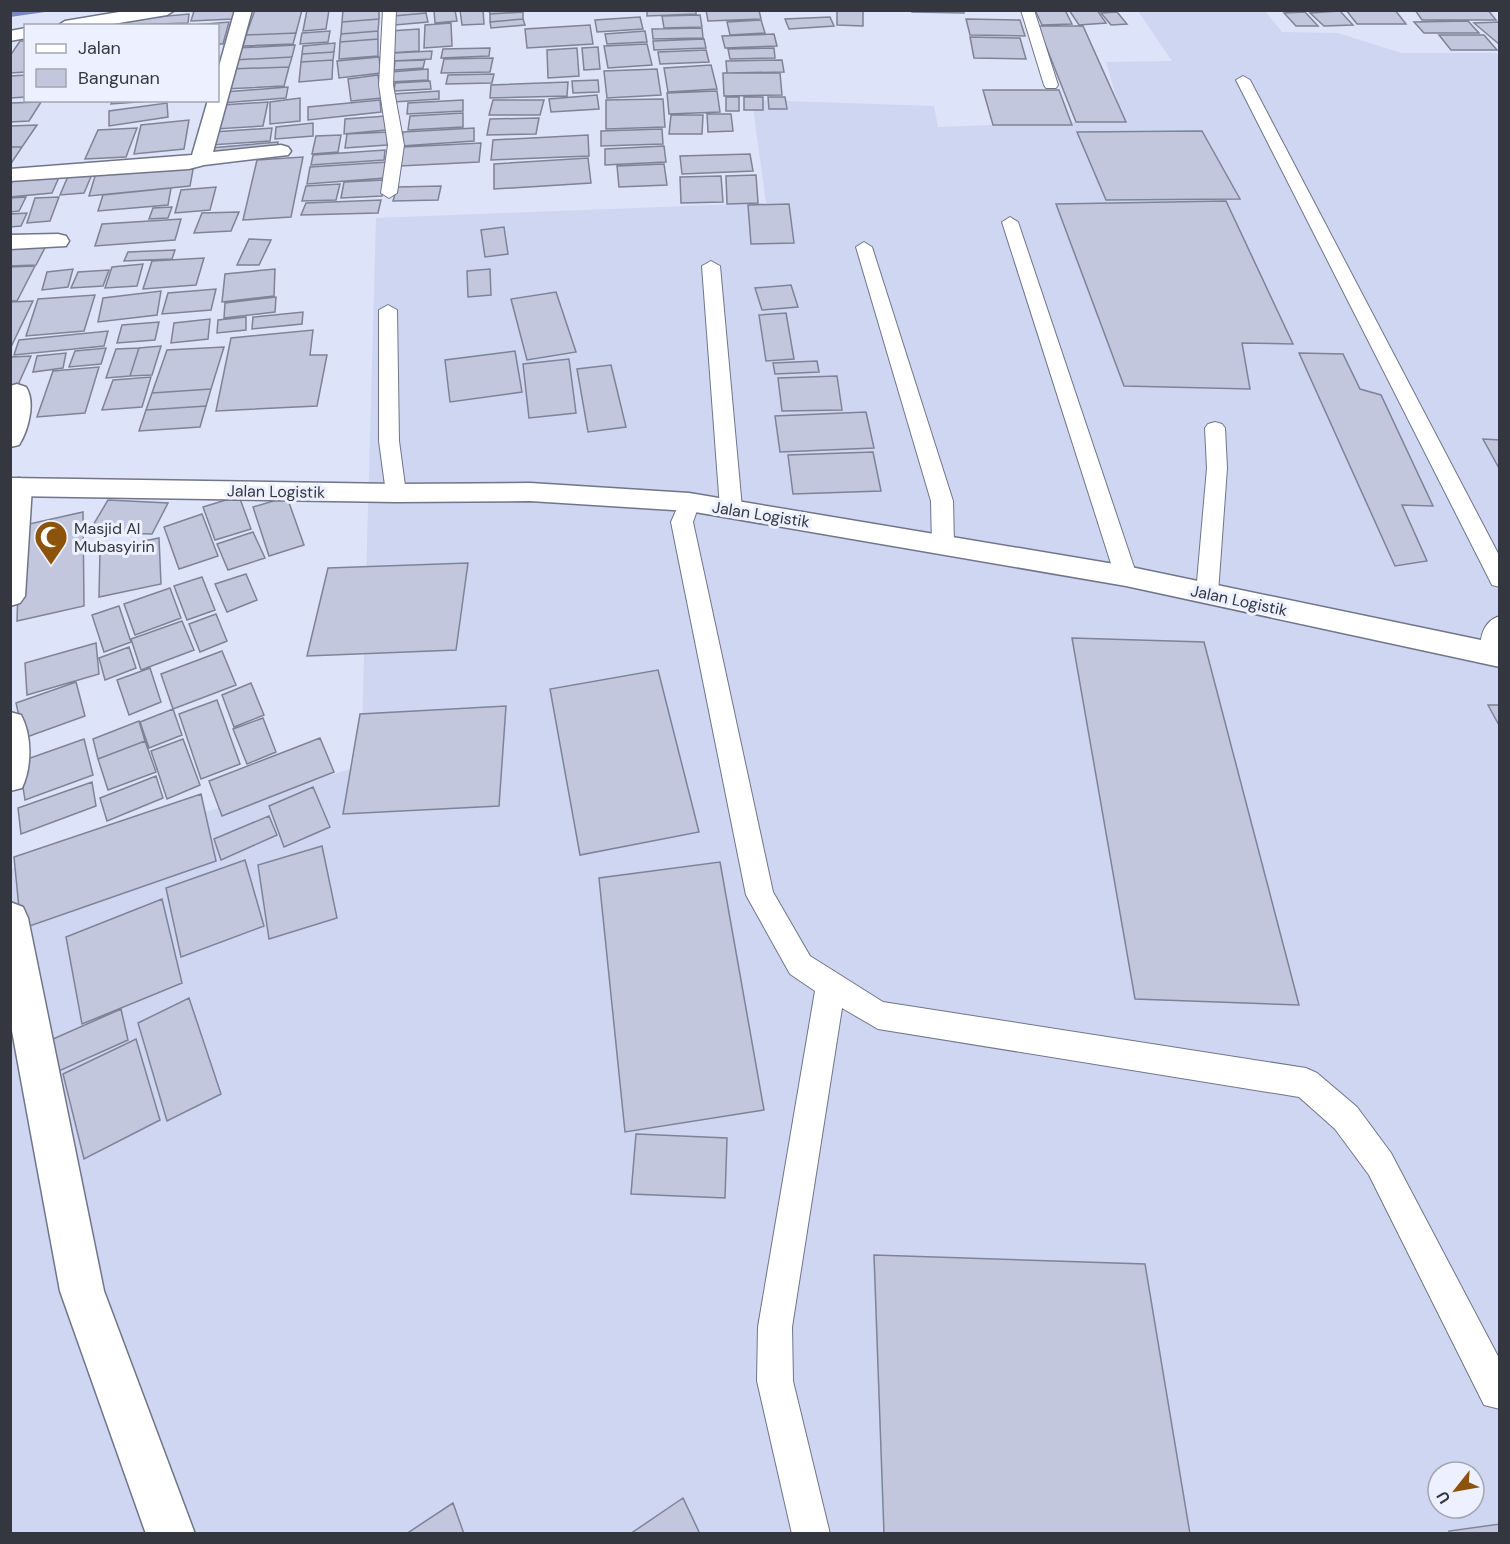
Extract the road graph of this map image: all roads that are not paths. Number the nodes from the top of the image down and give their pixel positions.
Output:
1 (167, 10) edge
2 (244, 10) edge
3 (390, 10) edge
4 (1027, 10) edge
5 (77, 24) edge
6 (1243, 80) dead end
7 (1051, 85) dead end
8 (219, 93) edge
9 (216, 102) edge
10 (281, 152) dead end
11 (199, 160) junction
12 (10, 175) edge
13 (389, 193) dead end
14 (1010, 222) dead end
15 (58, 241) dead end
16 (10, 242) edge
17 (864, 248) dead end
18 (711, 266) dead end
19 (388, 310) dead end
20 (17, 392) dead end
21 (1215, 428) dead end
22 (10, 439) edge
23 (15, 487) edge
24 (396, 493) junction
25 (689, 502) junction
26 (731, 508) junction
27 (943, 544) junction
28 (1126, 576) junction
29 (1500, 579) edge
30 (1207, 593) junction
31 (10, 596) edge
32 (1500, 624) edge
33 (1496, 656) edge
34 (10, 724) edge
35 (10, 778) edge
36 (10, 918) edge
37 (831, 985) junction
38 (1497, 1392) dead end
39 (171, 1533) edge
40 (811, 1533) edge

1 - 5 street
2 - 8 street
3 - 13 lane
4 - 7 lane
6 - 29 lane
9 - 11 street
10 - 11 street
11 - 12 street
14 - 28 lane
15 - 16 street
17 - 27 lane
18 - 26 lane
19 - 24 lane
20 - 22 street
21 - 30 lane
23 - 24 street, Jalan Logistik
23 - 31 street
24 - 25 street, Jalan Logistik
25 - 26 street, Jalan Logistik
25 - 37 lane
26 - 27 street, Jalan Logistik
27 - 28 street, Jalan Logistik
28 - 30 street, Jalan Logistik
30 - 33 street, Jalan Logistik
32 - 33 lane
34 - 35 street
36 - 39 street
37 - 38 lane
37 - 40 lane

